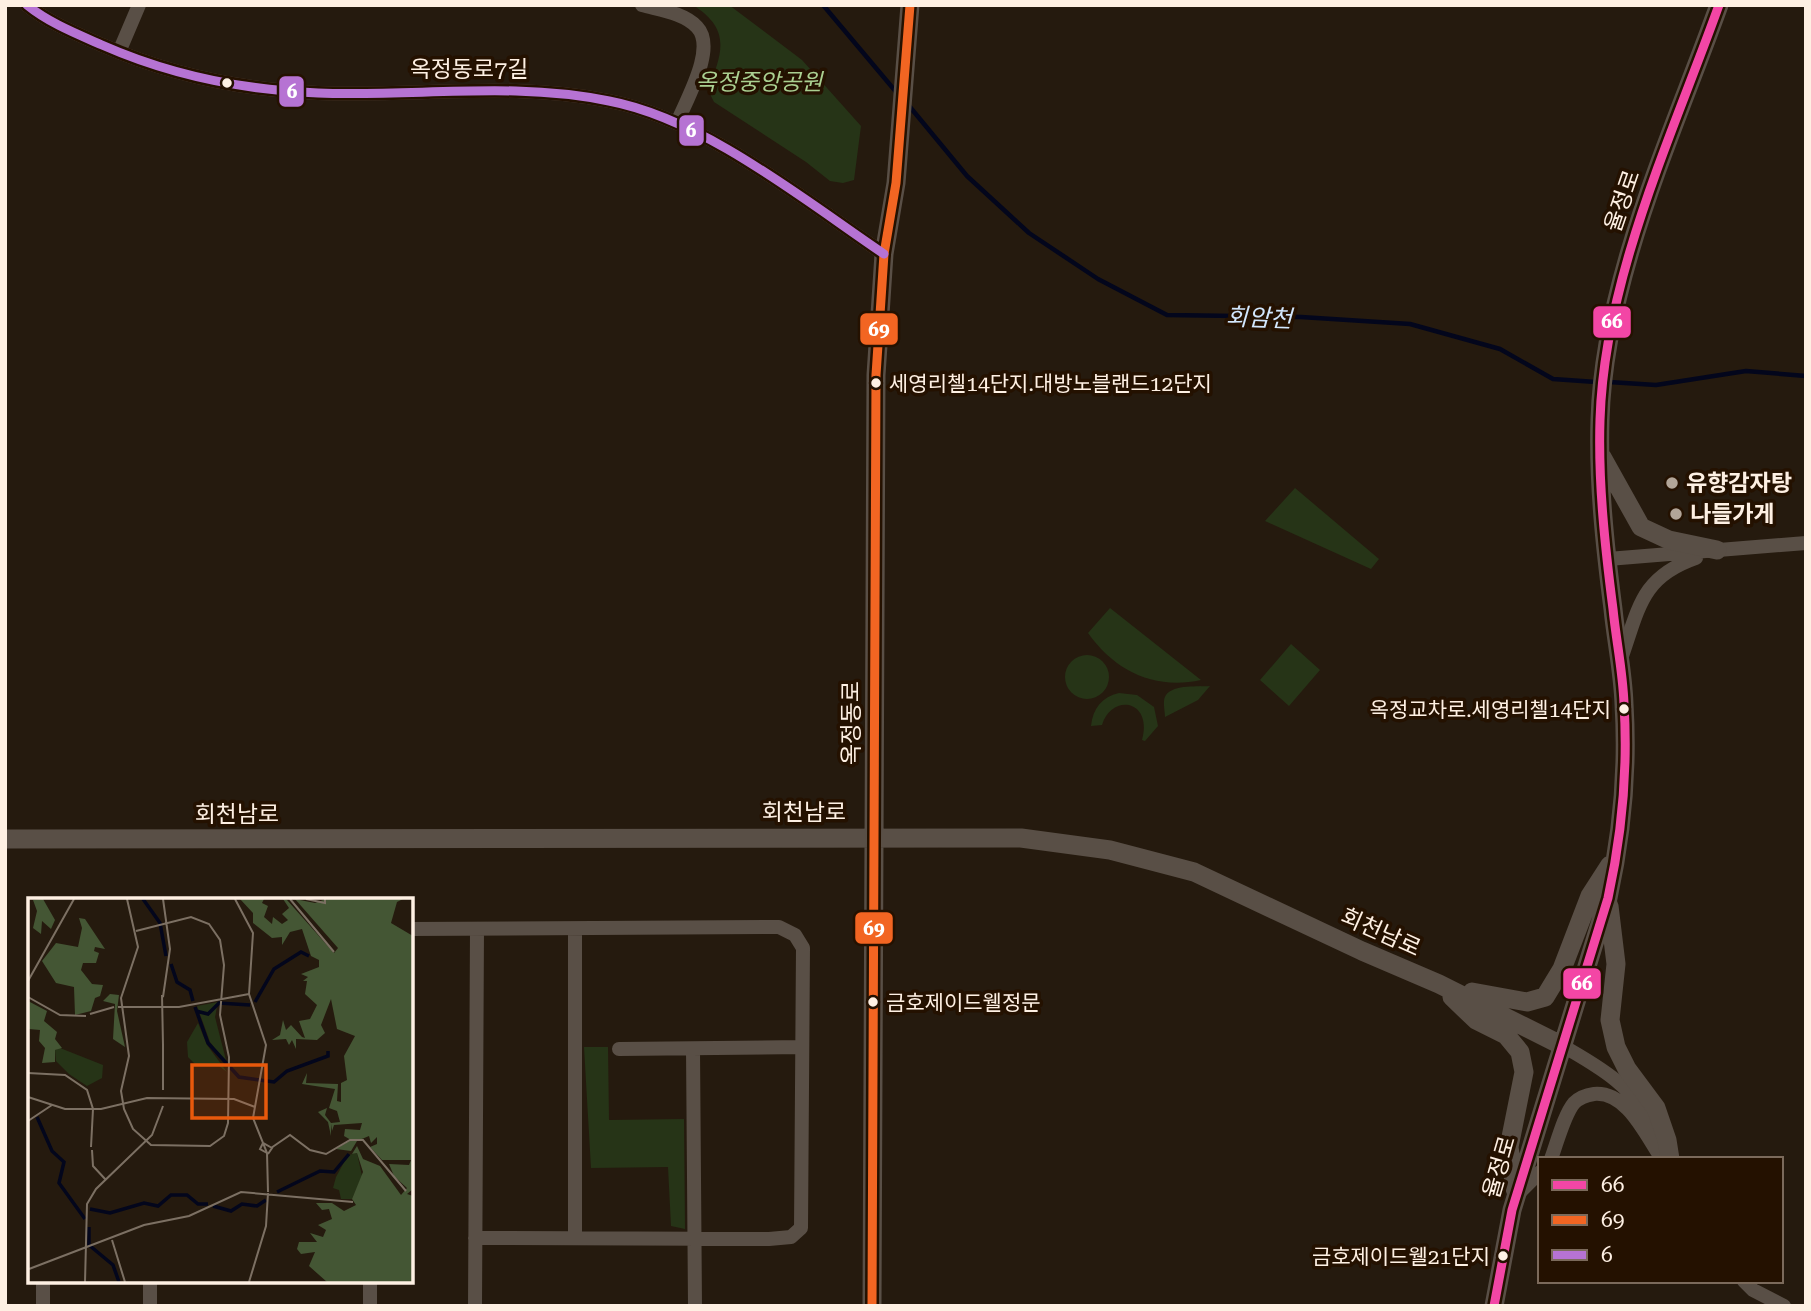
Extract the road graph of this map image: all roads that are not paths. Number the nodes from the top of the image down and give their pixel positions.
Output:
1 (27, 5) edge
2 (139, 5) edge
3 (642, 5) edge
4 (910, 5) edge
5 (1720, 5) edge
6 (119, 52) junction
7 (677, 123) junction
8 (884, 254) junction
9 (1600, 454) junction
10 (1806, 543) edge
11 (1717, 551) junction
12 (1608, 559) junction
13 (1619, 663) junction
14 (875, 836) junction
15 (5, 839) edge
16 (1618, 852) junction
17 (1608, 898) junction
18 (413, 929) edge
19 (575, 929) junction
20 (477, 930) junction
21 (1439, 984) junction
22 (1561, 1045) junction
23 (802, 1046) junction
24 (619, 1049) dead end
25 (693, 1049) junction
26 (1552, 1157) edge
27 (1664, 1157) edge
28 (1665, 1157) edge
29 (1666, 1157) edge
30 (1538, 1174) edge
31 (1516, 1195) junction
32 (475, 1238) junction
33 (575, 1238) junction
34 (694, 1238) junction
35 (43, 1283) edge
36 (150, 1283) edge
37 (370, 1283) edge
38 (1746, 1283) edge
39 (43, 1306) edge
40 (150, 1306) edge
41 (370, 1306) edge
42 (475, 1306) edge
43 (695, 1306) edge
44 (872, 1306) edge
45 (1494, 1306) edge
46 (1784, 1306) edge

1 - 6 street, 옥정동로7길
2 - 6 street
3 - 7 street
4 - 8 main road, 옥정동로
5 - 9 main road, 율정로
6 - 7 street, 옥정동로7길
7 - 8 street, 옥정동로7길
8 - 14 main road, 옥정동로
9 - 11 main road
9 - 12 main road, 율정로
10 - 11 street
11 - 12 street
11 - 13 street
12 - 13 main road, 율정로
13 - 16 main road, 율정로
14 - 15 main road, 회천남로
14 - 21 main road, 회천남로
14 - 44 main road, 옥정동로
16 - 17 main road, 율정로
16 - 21 main road
17 - 22 main road, 율정로
17 - 29 main road
18 - 20 street
19 - 20 street
19 - 23 street
19 - 33 street
20 - 32 street
21 - 22 main road, 회천남로
21 - 31 main road
22 - 28 street
22 - 31 main road, 율정로
23 - 25 street
23 - 34 street
24 - 25 street
25 - 34 street
26 - 27 street
30 - 31 street
31 - 45 main road, 율정로
32 - 33 street
32 - 42 street
33 - 34 street
34 - 43 street
35 - 39 street
36 - 40 street
37 - 41 street
38 - 46 street

